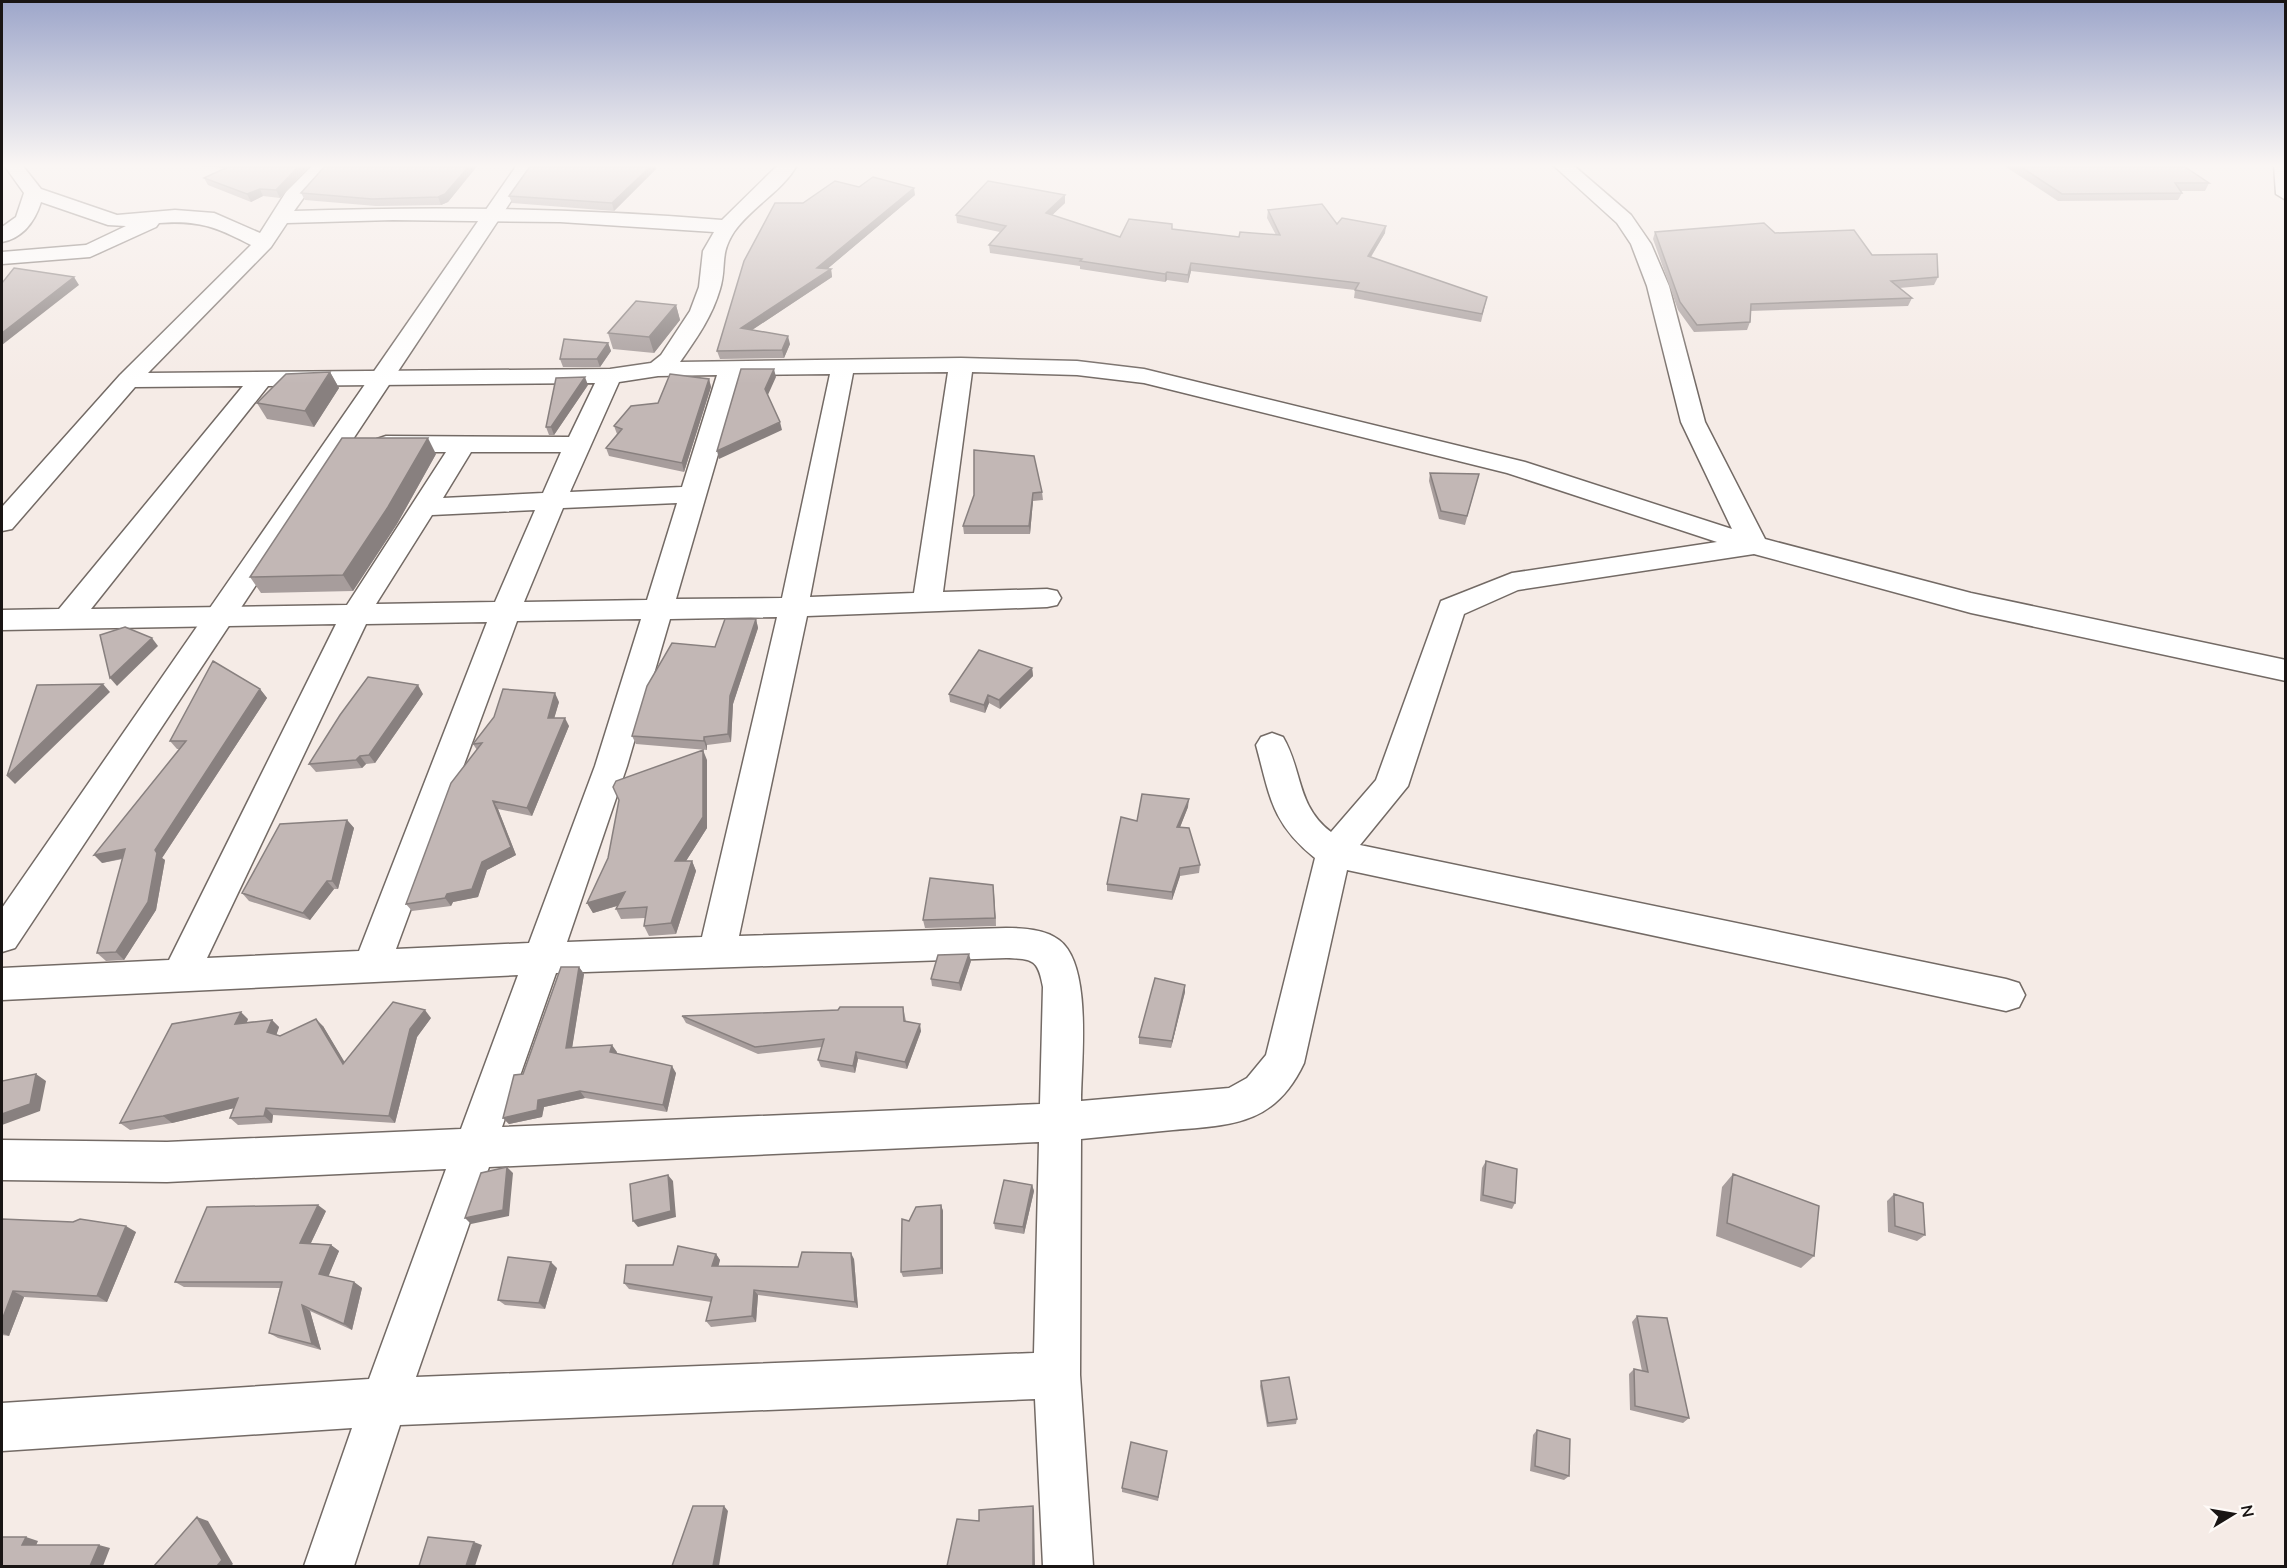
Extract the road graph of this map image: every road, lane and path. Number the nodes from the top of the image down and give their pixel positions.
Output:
1 (117, 238) edge
2 (254, 238) edge
3 (267, 238) edge
4 (476, 238) edge
5 (720, 238) edge
6 (1637, 238) edge
7 (264, 243) junction
8 (2, 258) edge
9 (961, 365) junction
10 (843, 367) junction
11 (658, 369) junction
12 (731, 369) junction
13 (610, 376) junction
14 (382, 377) junction
15 (261, 379) junction
16 (128, 380) junction
17 (336, 444) junction
18 (463, 445) junction
19 (576, 445) junction
20 (692, 494) junction
21 (552, 502) junction
22 (424, 507) junction
23 (2, 523) edge
24 (1754, 544) junction
25 (1047, 598) dead end
26 (927, 603) junction
27 (794, 607) junction
28 (658, 608) junction
29 (507, 610) junction
30 (357, 612) junction
31 (68, 618) junction
32 (218, 618) junction
33 (2, 620) edge
34 (2286, 671) edge
35 (1272, 745) dead end
36 (1333, 853) junction
37 (2, 937) edge
38 (717, 953) junction
39 (544, 958) junction
40 (372, 965) junction
41 (180, 975) junction
42 (2, 984) edge
43 (2006, 995) dead end
44 (1062, 1122) junction
45 (476, 1148) junction
46 (2, 1160) edge
47 (1057, 1375) junction
48 (384, 1402) junction
49 (2, 1427) edge
50 (329, 1566) edge
51 (1068, 1566) edge

1 - 8 street
2 - 7 street
3 - 7 street
4 - 14 street
5 - 11 street
6 - 24 street
7 - 16 street
9 - 10 street
9 - 24 street
9 - 26 street
10 - 12 street
10 - 27 street
11 - 12 street
11 - 13 street
12 - 20 street
13 - 14 street
13 - 19 street
14 - 15 street
14 - 17 street
15 - 16 street
15 - 31 street
16 - 23 street
17 - 18 street
17 - 32 street
18 - 19 street
18 - 22 street
19 - 21 street
20 - 21 street
20 - 28 street
21 - 22 street
21 - 29 street
22 - 30 street
24 - 34 street
24 - 36 street
25 - 26 street
26 - 27 street
27 - 28 street
27 - 38 street
28 - 29 street
28 - 39 street
29 - 30 street
29 - 40 street
30 - 32 street
30 - 41 street
31 - 32 street
31 - 33 street
32 - 37 street
35 - 36 street
36 - 43 street
36 - 44 street
38 - 39 street
38 - 44 street
39 - 40 street
39 - 45 street
40 - 41 street
41 - 42 street
44 - 45 street
44 - 47 street
45 - 46 street
45 - 48 street
47 - 48 street
47 - 51 street
48 - 49 street
48 - 50 street

